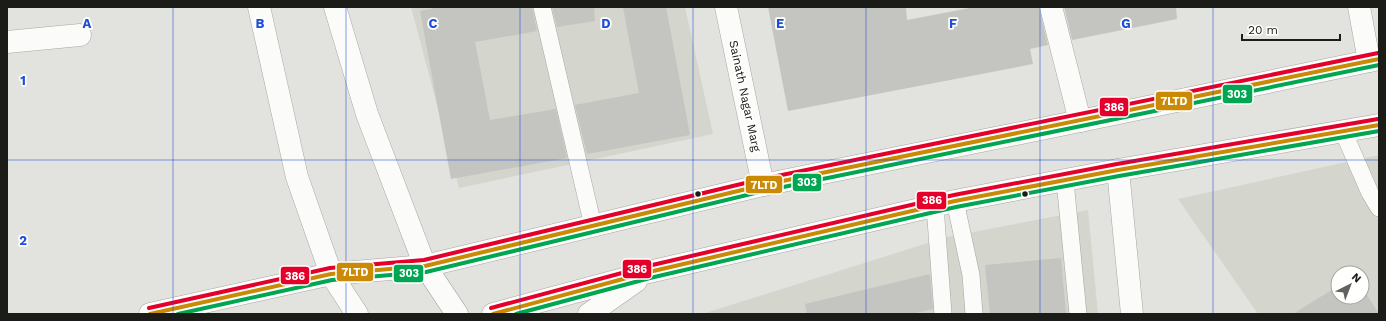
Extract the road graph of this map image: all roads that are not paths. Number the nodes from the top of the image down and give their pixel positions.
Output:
1 (259, 7) edge
2 (335, 7) edge
3 (542, 7) edge
4 (726, 7) edge
5 (1051, 7) edge
6 (1359, 7) edge
7 (80, 35) dead end
8 (7, 42) edge
9 (1374, 60) edge
10 (1080, 122) junction
11 (1379, 125) edge
12 (1343, 130) junction
13 (1118, 170) junction
14 (1065, 181) junction
15 (763, 185) junction
16 (945, 203) junction
17 (1379, 208) edge
18 (593, 226) junction
19 (425, 266) junction
20 (649, 272) junction
21 (331, 274) junction
22 (150, 314) edge
23 (357, 314) edge
24 (457, 314) edge
25 (493, 314) edge
26 (589, 314) edge
27 (943, 314) edge
28 (974, 314) edge
29 (1078, 314) edge
30 (1132, 314) edge

1 - 21 main road
2 - 19 main road
3 - 18 lane
4 - 15 main road, Sainath Nagar Marg
5 - 10 main road
6 - 9 main road
7 - 8 main road
9 - 10 main road
10 - 15 main road
11 - 12 main road
12 - 13 main road
12 - 17 lane
13 - 14 main road
13 - 30 main road
14 - 16 main road
14 - 29 lane
15 - 18 main road
16 - 20 main road
16 - 27 lane
16 - 28 lane
18 - 19 main road
19 - 21 main road
19 - 24 main road
20 - 25 main road
20 - 26 main road
21 - 22 main road
21 - 23 main road

